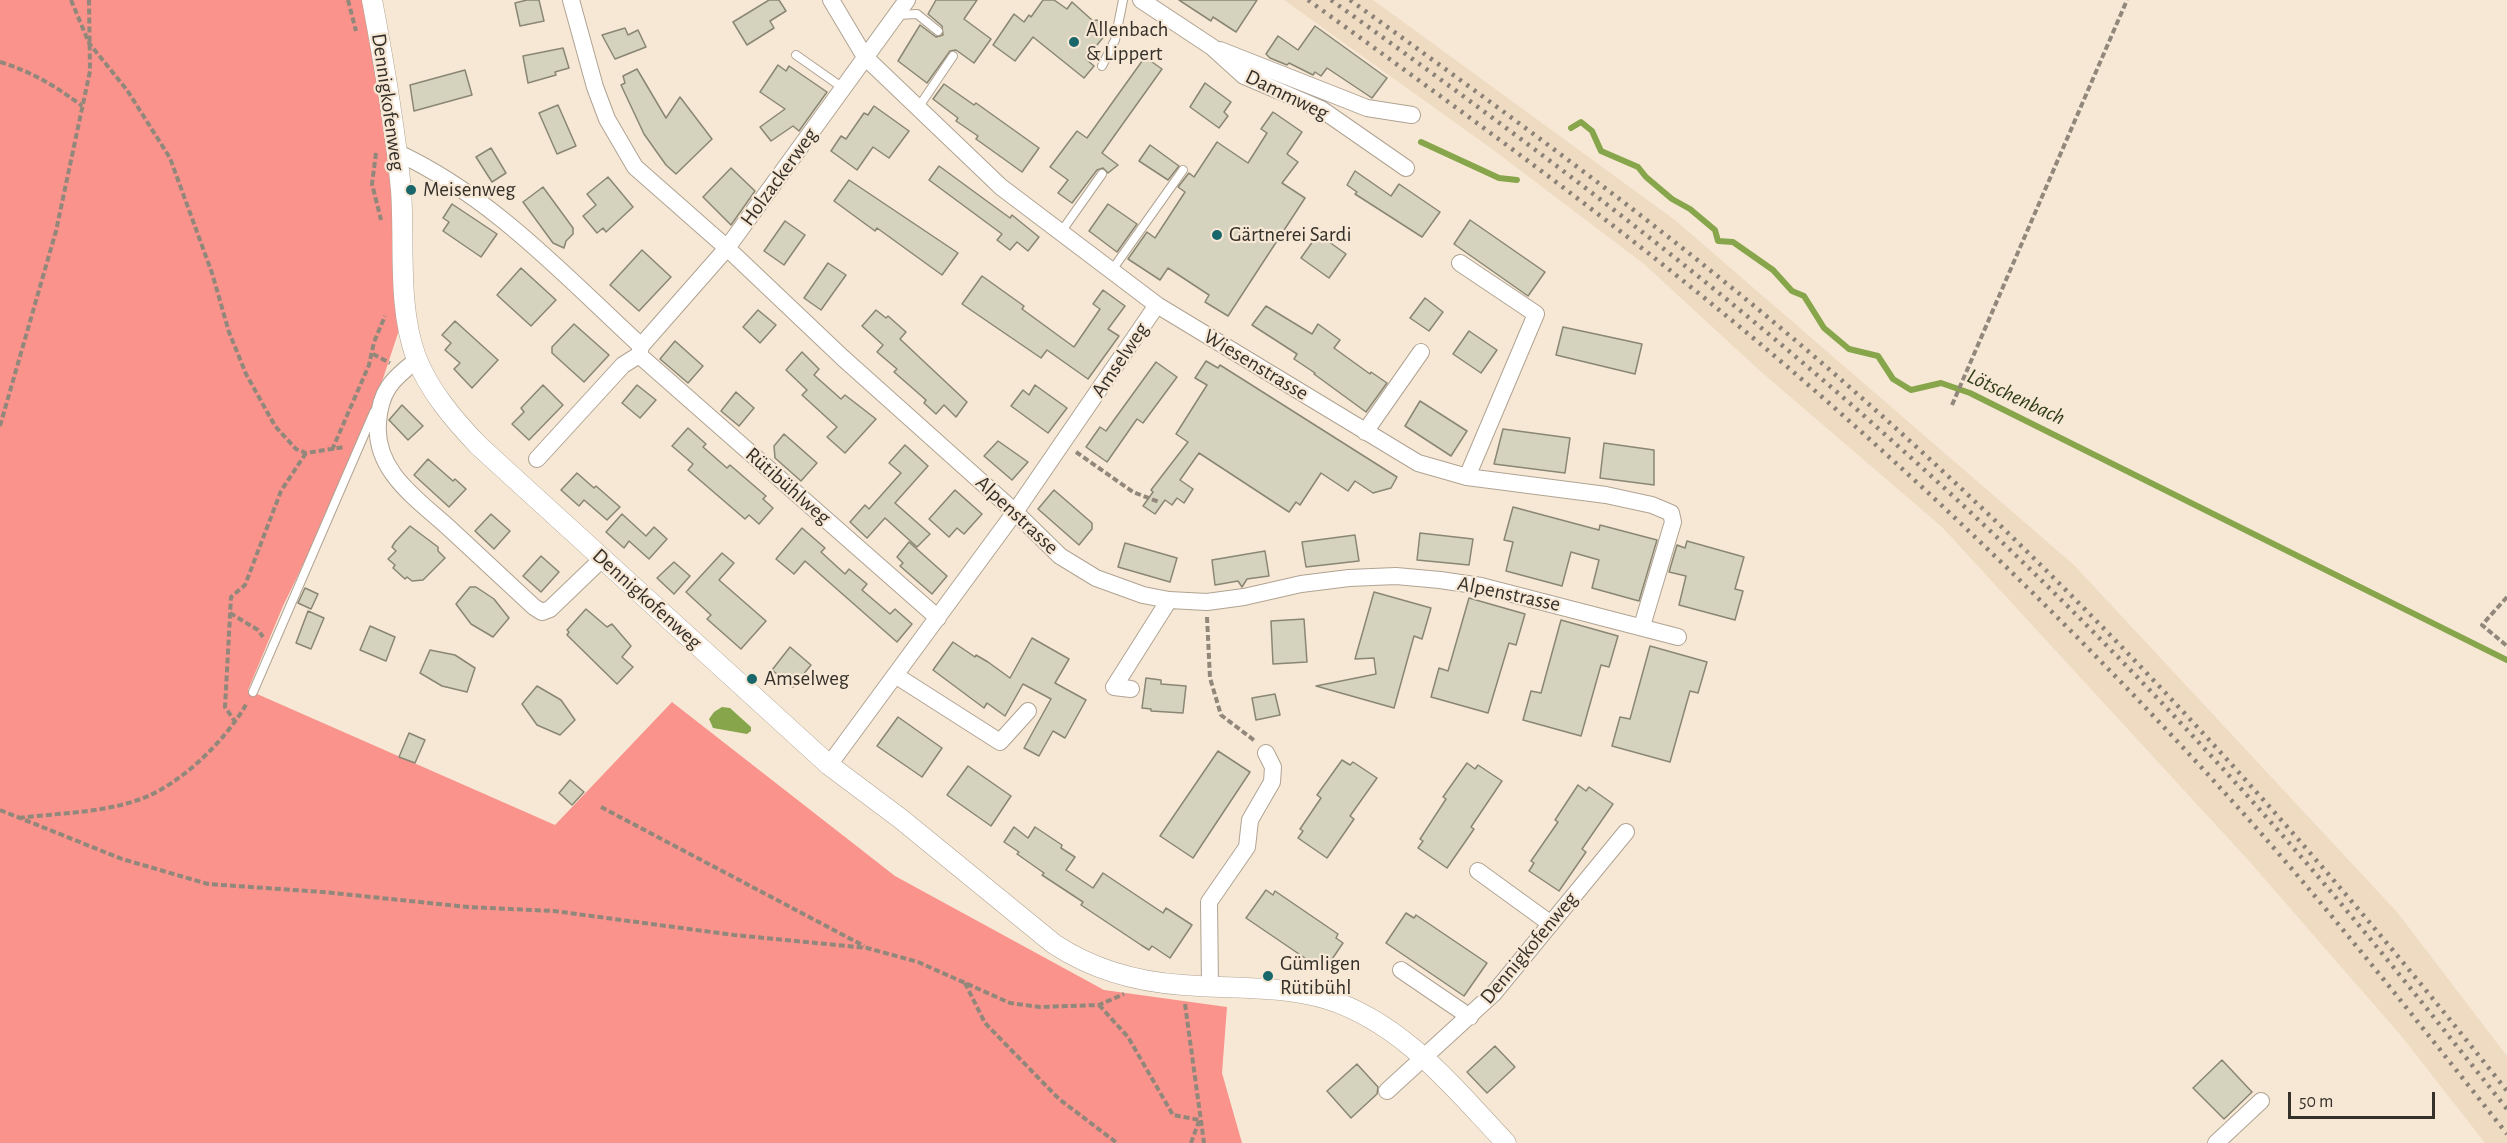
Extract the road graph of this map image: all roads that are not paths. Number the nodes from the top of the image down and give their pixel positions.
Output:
1 (372, 0) edge
2 (571, 0) edge
3 (831, 0) edge
4 (907, 0) edge
5 (1123, 0) edge
6 (1141, 0) edge
7 (896, 15) junction
8 (938, 31) dead end
9 (1212, 47) junction
10 (796, 55) dead end
11 (953, 56) dead end
12 (865, 57) junction
13 (1102, 66) dead end
14 (843, 88) junction
15 (918, 108) junction
16 (1412, 115) dead end
17 (396, 152) junction
18 (1406, 168) dead end
19 (1183, 170) dead end
20 (1102, 174) dead end
21 (1061, 232) junction
22 (727, 248) junction
23 (1460, 263) dead end
24 (1112, 270) junction
25 (1157, 305) junction
26 (640, 351) junction
27 (1421, 352) dead end
28 (417, 360) junction
29 (379, 402) junction
30 (1365, 432) junction
31 (537, 459) dead end
32 (1467, 477) junction
33 (1015, 512) junction
34 (603, 559) junction
35 (1169, 600) junction
36 (938, 618) junction
37 (1642, 626) junction
38 (1678, 637) dead end
39 (895, 675) junction
40 (1131, 689) dead end
41 (253, 692) road end
42 (1028, 711) dead end
43 (1266, 753) road end
44 (829, 765) junction
45 (1626, 832) dead end
46 (1478, 871) dead end
47 (1551, 924) junction
48 (1401, 970) dead end
49 (1210, 986) junction
50 (1470, 1017) junction
51 (1425, 1058) junction
52 (1387, 1091) dead end
53 (2261, 1101) dead end
54 (1506, 1143) edge
55 (2216, 1143) edge

1 - 17 street, Dennigkofenweg
2 - 22 street, Alpenstrasse
3 - 12 street, Wiesenstrasse
4 - 7 street, Holzackerweg
5 - 13 lane
6 - 9 street, Dammweg
7 - 8 lane
7 - 12 street, Holzackerweg
9 - 16 street
9 - 18 street, Dammweg
10 - 14 lane
11 - 15 lane
12 - 14 street, Holzackerweg
12 - 15 street, Wiesenstrasse
14 - 22 street, Holzackerweg
15 - 21 street, Wiesenstrasse
17 - 26 street
17 - 28 street, Dennigkofenweg
19 - 24 lane
20 - 21 lane
21 - 24 street, Wiesenstrasse
22 - 26 street, Holzackerweg
22 - 33 street, Alpenstrasse
23 - 32 street
24 - 25 street, Wiesenstrasse
25 - 30 street, Wiesenstrasse
25 - 33 street, Amselweg
26 - 31 street, Holzackerweg
26 - 36 street, Rütibühlweg
27 - 30 street
28 - 29 street
28 - 34 street, Dennigkofenweg
29 - 34 street
29 - 41 lane
30 - 32 street, Wiesenstrasse
32 - 37 street, Wiesenstrasse
33 - 35 street, Alpenstrasse
33 - 36 street, Amselweg
34 - 44 street, Dennigkofenweg
35 - 37 street, Alpenstrasse
35 - 40 street
36 - 39 street, Amselweg
37 - 38 street, Alpenstrasse
39 - 42 street
39 - 44 street, Amselweg
43 - 49 street
44 - 49 street, Dennigkofenweg
45 - 47 street, Dennigkofenweg
46 - 47 street
47 - 50 street, Dennigkofenweg
48 - 50 street
49 - 51 street, Dennigkofenweg
50 - 51 street, Dennigkofenweg
51 - 52 street
51 - 54 street, Dennigkofenweg
53 - 55 street

